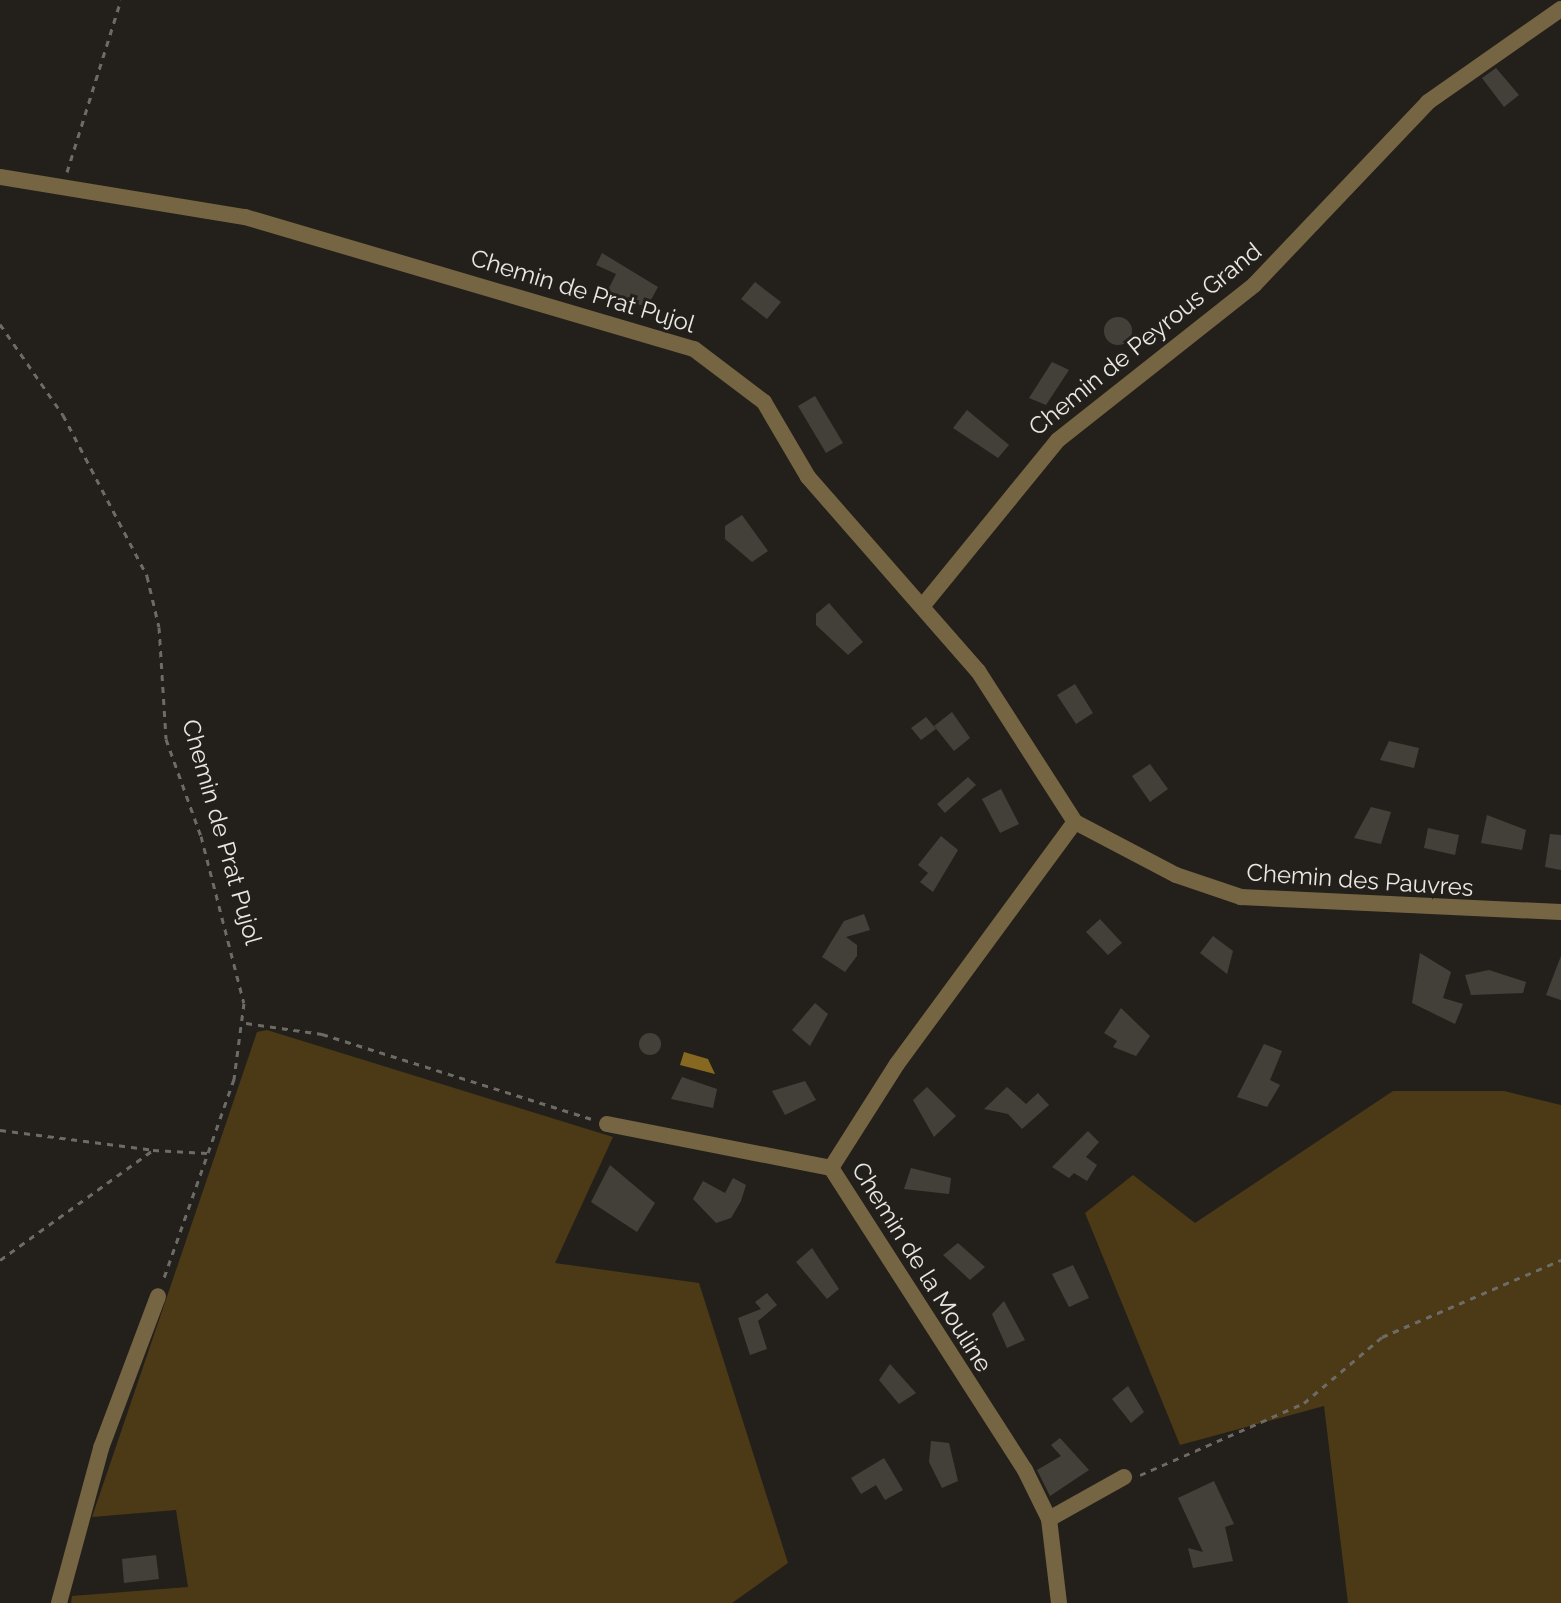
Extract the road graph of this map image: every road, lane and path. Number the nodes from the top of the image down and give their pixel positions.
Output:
1 (121, 0) edge
2 (1561, 9) edge
3 (0, 177) edge
4 (61, 189) junction
5 (0, 324) edge
6 (925, 603) junction
7 (1075, 822) junction
8 (1561, 912) edge
9 (246, 1023) junction
10 (607, 1124) joint
11 (0, 1130) edge
12 (153, 1150) junction
13 (207, 1153) junction
14 (831, 1168) junction
15 (0, 1260) edge
16 (1561, 1260) edge
17 (158, 1296) joint
18 (1124, 1477) joint
19 (1049, 1519) junction
20 (59, 1603) edge
21 (1059, 1603) edge

1 - 4 path
2 - 6 street, Chemin de Peyrous Grand
3 - 4 street, Chemin de Prat Pujol
4 - 6 street, Chemin de Prat Pujol
5 - 9 path, Chemin de Prat Pujol
6 - 7 street, Chemin de Prat Pujol
7 - 8 street, Chemin des Pauvres
7 - 14 street, Chemin de la Mouline
9 - 10 path
9 - 13 path
10 - 14 street
11 - 12 path
12 - 13 path
12 - 15 path
13 - 17 path
14 - 19 street, Chemin de la Mouline
16 - 18 path
17 - 20 street
18 - 19 street
19 - 21 street, Chemin de la Mouline

